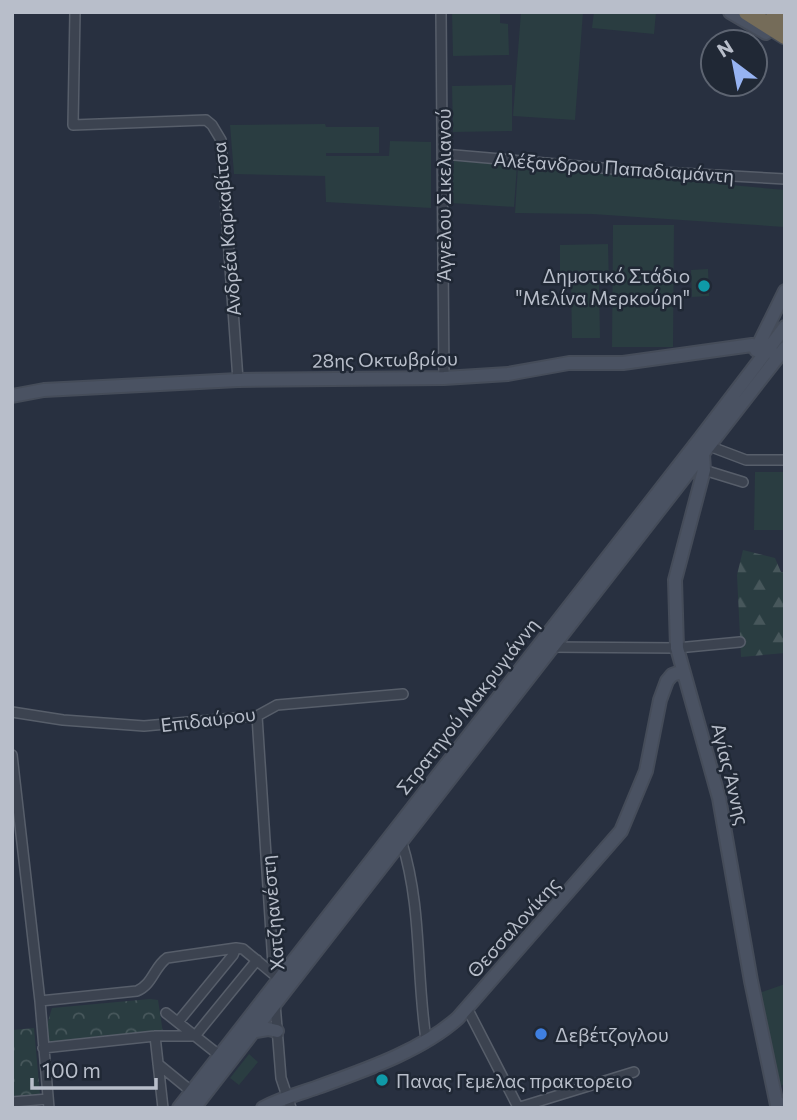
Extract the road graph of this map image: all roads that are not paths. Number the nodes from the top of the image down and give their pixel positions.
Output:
1 (75, 12) edge
2 (441, 12) edge
3 (730, 12) edge
4 (747, 12) edge
5 (774, 12) edge
6 (785, 19) edge
7 (785, 36) edge
8 (785, 43) edge
9 (443, 153) junction
10 (785, 179) edge
11 (785, 291) edge
12 (785, 327) edge
13 (772, 350) edge
14 (444, 378) junction
15 (238, 380) junction
16 (12, 396) edge
17 (702, 449) junction
18 (785, 460) edge
19 (704, 470) junction
20 (743, 482) dead end
21 (740, 642) dead end
22 (538, 646) junction
23 (553, 647) junction
24 (677, 648) junction
25 (683, 671) junction
26 (403, 694) dead end
27 (12, 712) edge
28 (257, 716) junction
29 (12, 755) edge
30 (23, 841) junction
31 (12, 842) edge
32 (402, 843) junction
33 (236, 948) junction
34 (257, 960) junction
35 (279, 978) junction
36 (290, 988) junction
37 (40, 1001) junction
38 (275, 1007) junction
39 (467, 1008) junction
40 (166, 1013) dead end
41 (178, 1022) junction
42 (256, 1031) junction
43 (277, 1031) junction
44 (155, 1036) junction
45 (195, 1036) junction
46 (426, 1040) junction
47 (43, 1048) junction
48 (219, 1055) junction
49 (158, 1064) junction
50 (634, 1072) dead end
51 (191, 1091) junction
52 (12, 1102) edge
53 (289, 1102) edge
54 (48, 1103) edge
55 (780, 1106) edge
56 (518, 1107) edge
57 (163, 1108) edge
58 (179, 1108) edge
59 (194, 1108) edge
60 (263, 1108) edge

1 - 15 street, Ανδρέα Καρκαβίτσα
2 - 9 street, Άγγελου Σικελιανού
3 - 8 street
4 - 7 highway
5 - 6 highway
9 - 10 street, Αλέξανδρου Παπαδιαμάντη
9 - 14 street, Άγγελου Σικελιανού
11 - 13 street
12 - 13 street, Στρατηγού Μακρυγιάννη
13 - 14 street, 28ης Οκτωβρίου
13 - 17 street, Στρατηγού Μακρυγιάννη
13 - 17 street, Στρατηγού Μακρυγιάννη
14 - 15 street, 28ης Οκτωβρίου
15 - 16 street, 28ης Οκτωβρίου
17 - 18 street
17 - 19 street, Αγίας Άννης
17 - 22 street, Στρατηγού Μακρυγιάννη
17 - 23 street, Στρατηγού Μακρυγιάννη
19 - 20 street
19 - 24 street, Αγίας Άννης
21 - 24 street
22 - 23 street
22 - 35 street, Στρατηγού Μακρυγιάννη
23 - 24 street
23 - 32 street, Στρατηγού Μακρυγιάννη
24 - 25 street, Αγίας Άννης
25 - 39 street, Θεσσαλονίκης
25 - 55 street, Αγίας Άννης
26 - 28 street, Επιδαύρου
27 - 28 street, Επιδαύρου
28 - 35 street, Χατζηανέστη
29 - 30 street
30 - 31 street
30 - 37 street
32 - 36 street, Στρατηγού Μακρυγιάννη
32 - 46 street
33 - 34 street
33 - 37 street
33 - 41 street
34 - 35 street
34 - 45 street
35 - 36 street
35 - 38 street, Χατζηανέστη
35 - 48 street, Στρατηγού Μακρυγιάννη
36 - 38 street, Στρατηγού Μακρυγιάννη
37 - 47 street
38 - 42 street, Στρατηγού Μακρυγιάννη
38 - 43 street, Χατζηανέστη
39 - 46 street, Θεσσαλονίκης
39 - 56 street
40 - 41 street
41 - 45 street
42 - 43 street
42 - 59 street, Στρατηγού Μακρυγιάννη
43 - 53 street, Χατζηανέστη
44 - 45 street
44 - 47 street
44 - 49 street
45 - 48 street
46 - 53 street, Θεσσαλονίκης
47 - 54 street
48 - 51 street, Στρατηγού Μακρυγιάννη
49 - 51 street
49 - 57 street
50 - 56 street
51 - 58 street, Στρατηγού Μακρυγιάννη
52 - 54 street
53 - 60 street, Θεσσαλονίκης

